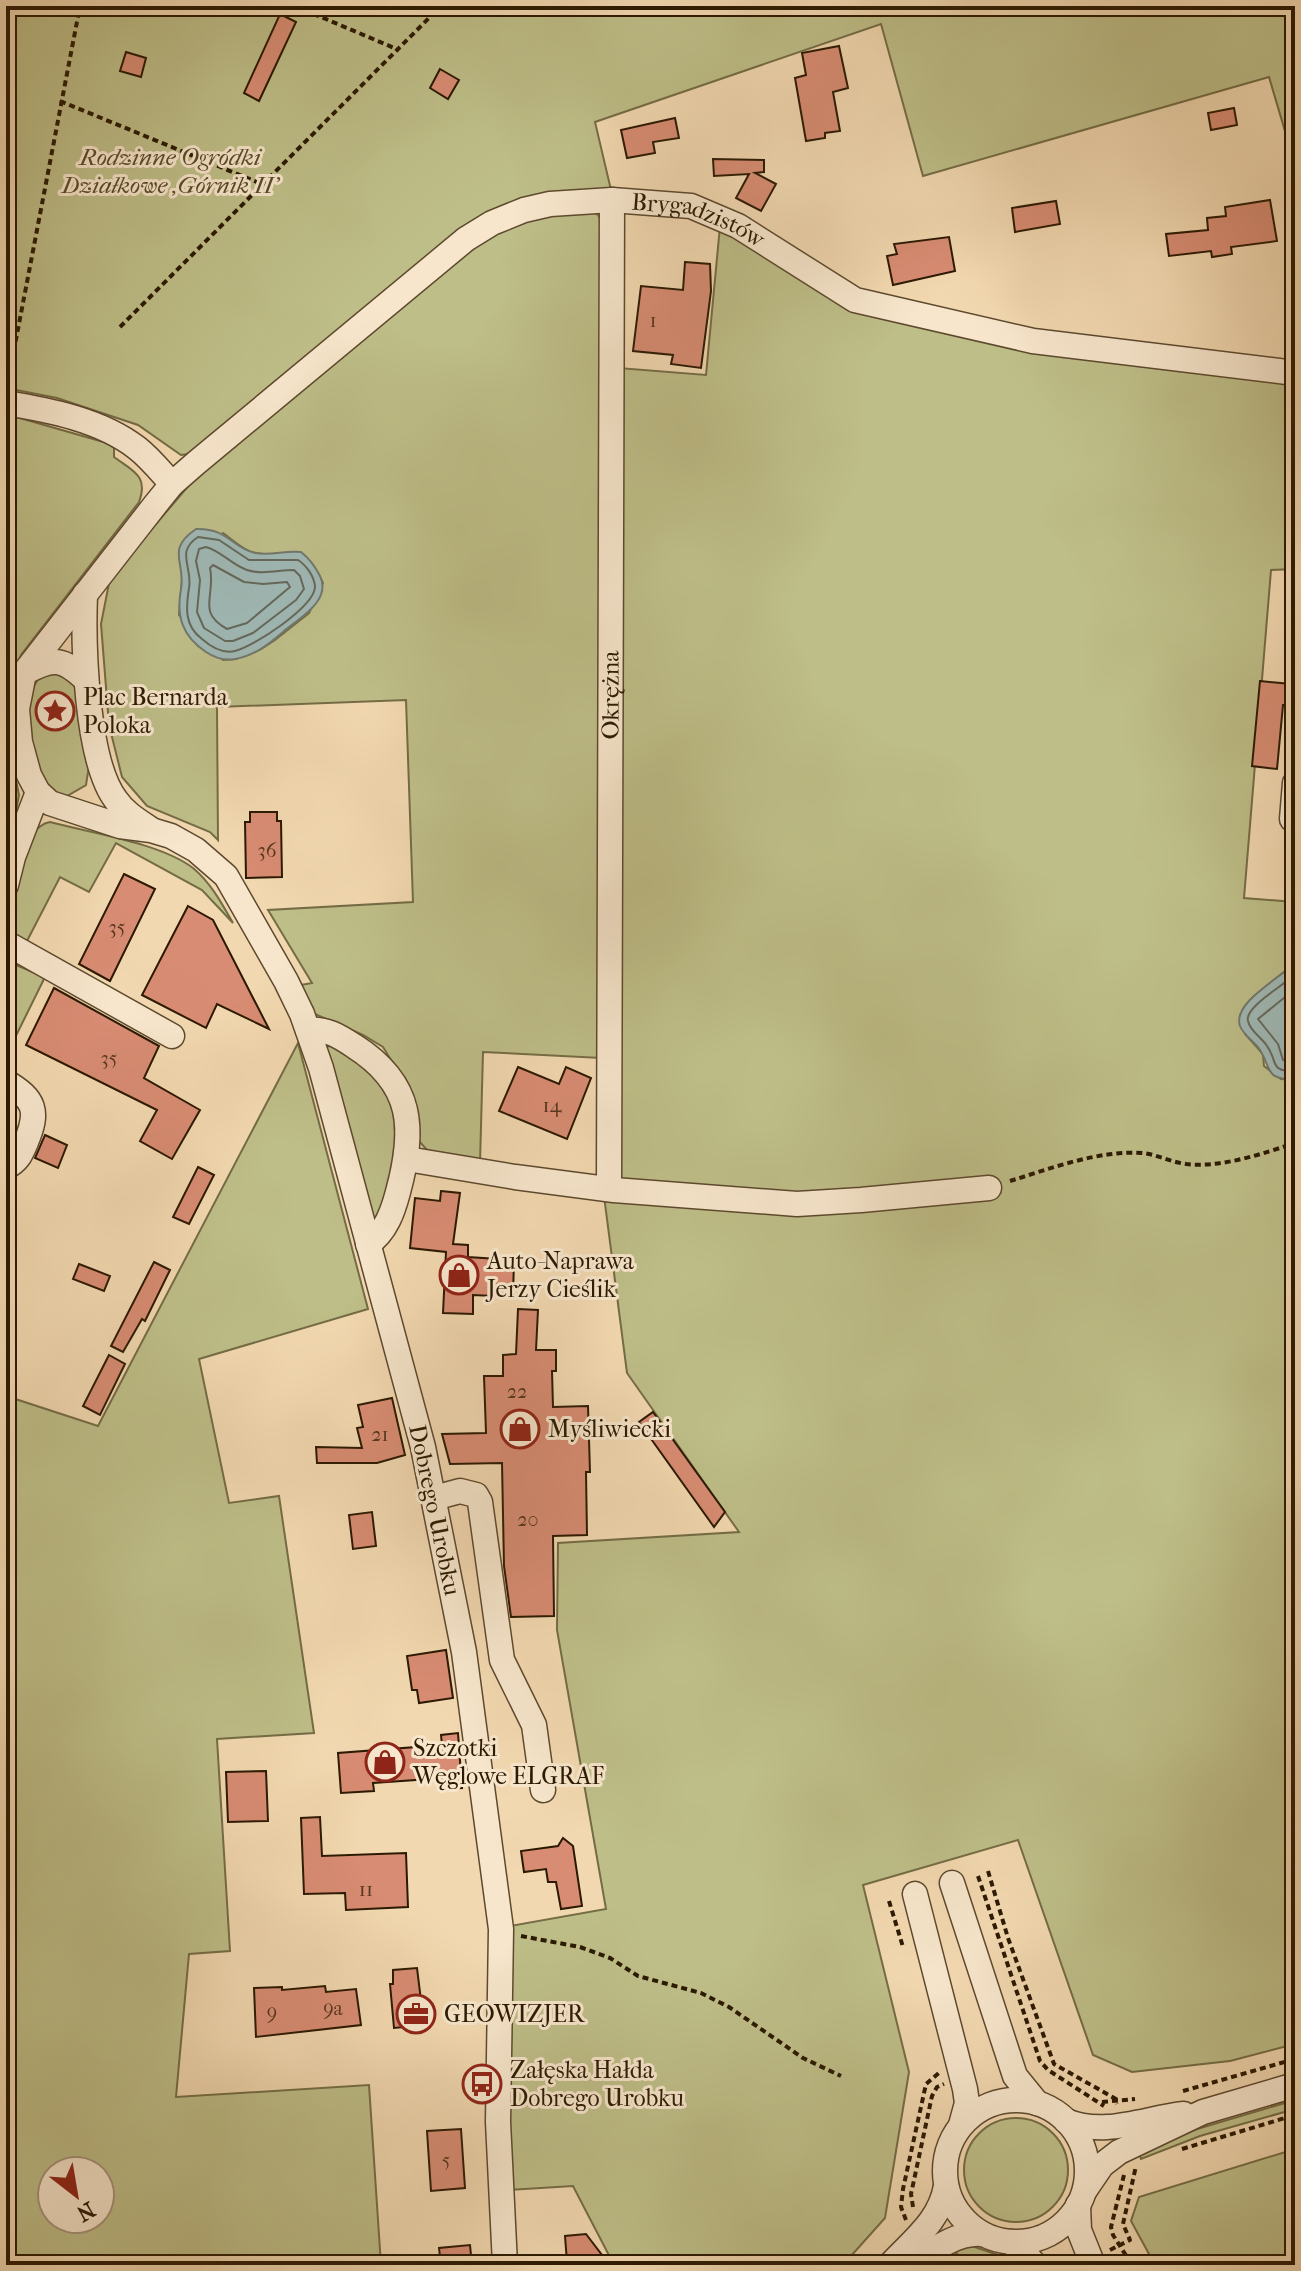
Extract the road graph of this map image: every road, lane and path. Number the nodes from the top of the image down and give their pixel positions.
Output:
1 (80, 6) edge
2 (295, 6) edge
3 (441, 6) edge
4 (399, 50) junction
5 (60, 101) junction
6 (264, 185) junction
7 (612, 200) junction
8 (120, 327) dead end
9 (1295, 373) edge
10 (7, 391) edge
11 (6, 403) edge
12 (172, 484) junction
13 (85, 594) junction
14 (24, 673) junction
15 (86, 680) junction
16 (99, 763) junction
17 (1295, 783) edge
18 (38, 792) junction
19 (66, 807) junction
20 (1292, 819) dead end
21 (151, 830) junction
22 (6, 885) edge
23 (6, 943) edge
24 (308, 1030) junction
25 (172, 1036) dead end
26 (6, 1082) edge
27 (1295, 1143) edge
28 (407, 1159) junction
29 (6, 1167) edge
30 (989, 1188) joint
31 (609, 1189) junction
32 (368, 1244) junction
33 (434, 1498) junction
34 (543, 1790) dead end
35 (988, 1871) dead end
36 (978, 1876) dead end
37 (952, 1883) dead end
38 (915, 1894) dead end
39 (501, 1929) junction
40 (1046, 2041) dead end
41 (1037, 2054) dead end
42 (1295, 2059) edge
43 (841, 2076) dead end
44 (1295, 2085) edge
45 (1176, 2093) dead end
46 (1146, 2098) dead end
47 (1102, 2102) dead end
48 (1037, 2103) junction
49 (1203, 2112) junction
50 (1295, 2115) edge
51 (1066, 2121) junction
52 (961, 2125) junction
53 (1173, 2152) dead end
54 (1149, 2162) dead end
55 (1136, 2167) dead end
56 (946, 2186) junction
57 (1081, 2199) junction
58 (982, 2234) junction
59 (1011, 2242) junction
60 (505, 2265) edge
61 (890, 2265) edge
62 (911, 2265) edge
63 (1035, 2265) edge
64 (1093, 2265) edge

1 - 5 path
2 - 4 path
3 - 4 path
4 - 6 path
5 - 6 path
5 - 10 path
6 - 8 path
7 - 9 street, Brygadzistów
7 - 12 street, Brygadzistów
7 - 31 street, Okrężna
11 - 12 street
12 - 13 street
13 - 14 street
13 - 15 street, Dobrego Urobku
14 - 15 street
14 - 18 street
15 - 16 street, Dobrego Urobku
16 - 19 street
16 - 21 street, Dobrego Urobku
17 - 20 street
18 - 19 street, Dobrego Urobku
18 - 22 street
19 - 21 street, Dobrego Urobku
21 - 24 street, Dobrego Urobku
23 - 25 street
24 - 28 street
24 - 32 street, Dobrego Urobku
26 - 29 street
27 - 30 path
28 - 31 street
28 - 32 street
30 - 31 street
32 - 33 street, Dobrego Urobku
33 - 34 street
33 - 39 street, Dobrego Urobku
35 - 40 path
36 - 41 path
37 - 48 street
38 - 52 street
39 - 43 path
39 - 60 street, Dobrego Urobku
42 - 45 path
44 - 49 street
46 - 47 path
48 - 51 street
48 - 52 street
49 - 51 street
49 - 57 street
50 - 53 path
51 - 57 street
52 - 56 street
54 - 55 path
56 - 58 street
56 - 61 street
57 - 59 street
57 - 64 street
58 - 59 street
58 - 62 street
59 - 63 street

